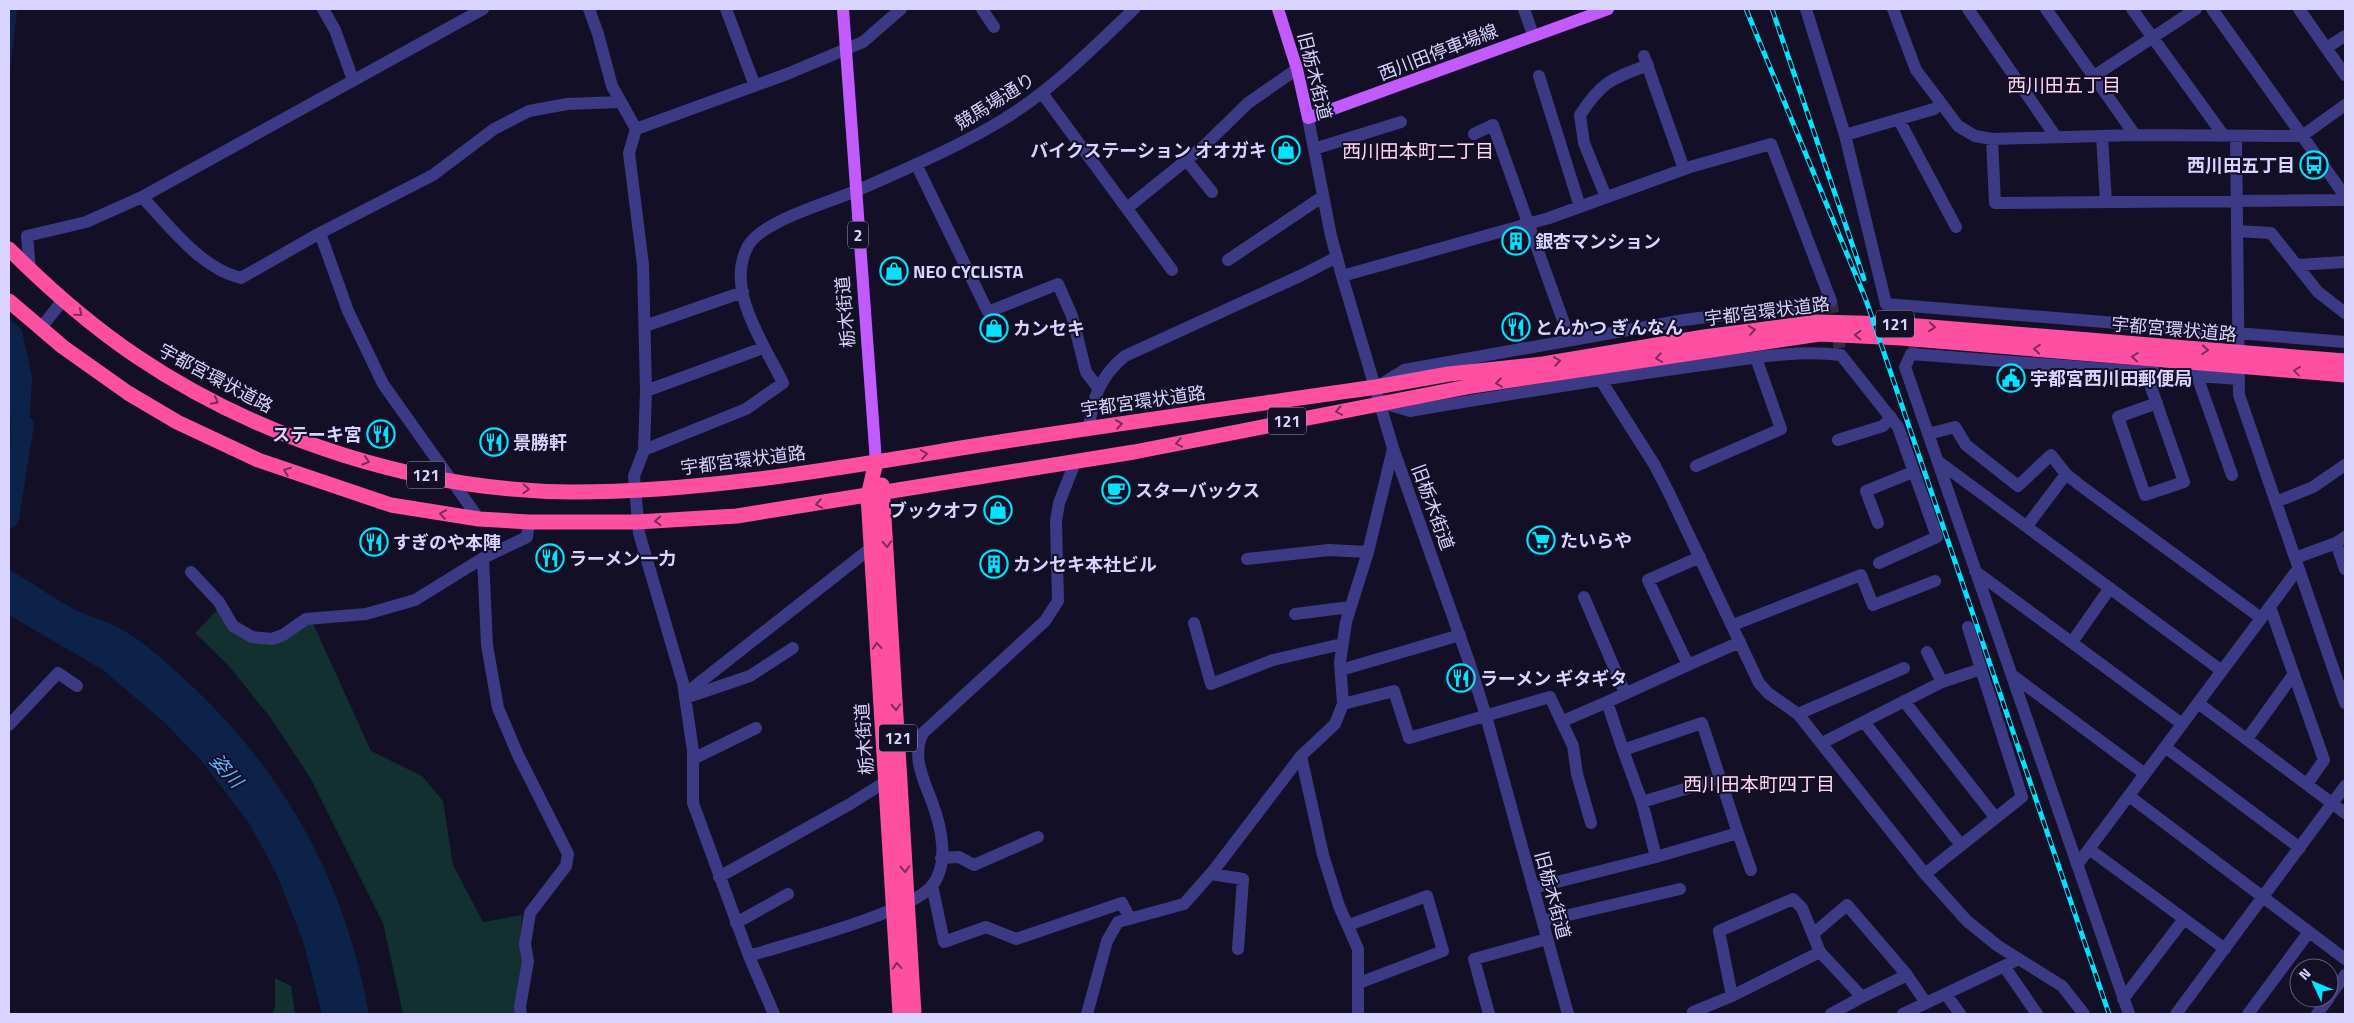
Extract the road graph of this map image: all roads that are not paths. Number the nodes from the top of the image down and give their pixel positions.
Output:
1 (323, 9) edge
2 (483, 9) edge
3 (588, 9) edge
4 (726, 9) edge
5 (842, 9) edge
6 (900, 9) edge
7 (982, 9) edge
8 (1134, 9) edge
9 (1278, 9) edge
10 (1524, 9) edge
11 (1608, 9) edge
12 (1806, 9) edge
13 (1893, 9) edge
14 (1968, 9) edge
15 (2046, 9) edge
16 (2132, 9) edge
17 (2196, 9) edge
18 (2212, 9) edge
19 (2299, 9) edge
20 (994, 27) dead end
21 (1533, 35) junction
22 (2345, 36) edge
23 (2153, 38) junction
24 (2326, 48) junction
25 (845, 49) junction
26 (1297, 69) junction
27 (2345, 75) edge
28 (1540, 76) dead end
29 (2094, 76) junction
30 (353, 80) junction
31 (755, 86) junction
32 (1042, 93) junction
33 (619, 102) junction
34 (1941, 103) junction
35 (2345, 105) edge
36 (1308, 118) junction
37 (1899, 120) junction
38 (1401, 122) dead end
39 (636, 129) junction
40 (1474, 134) dead end
41 (1846, 135) junction
42 (2135, 135) junction
43 (2102, 136) junction
44 (2230, 136) junction
45 (2302, 136) junction
46 (2056, 137) junction
47 (1992, 139) junction
48 (1314, 149) junction
49 (1186, 161) junction
50 (916, 164) junction
51 (1684, 169) junction
52 (2345, 174) edge
53 (2334, 182) junction
54 (854, 192) junction
55 (1212, 192) dead end
56 (1322, 196) junction
57 (142, 197) junction
58 (1606, 197) junction
59 (2345, 198) edge
60 (2238, 200) junction
61 (2106, 202) junction
62 (1580, 207) junction
63 (1128, 208) junction
64 (1530, 223) junction
65 (1956, 227) dead end
66 (2238, 230) junction
67 (320, 233) junction
68 (9, 249) edge
69 (1337, 257) junction
70 (1228, 260) dead end
71 (2345, 262) edge
72 (2296, 264) junction
73 (30, 269) junction
74 (1172, 270) dead end
75 (1342, 276) junction
76 (743, 292) junction
77 (63, 300) junction
78 (9, 301) edge
79 (2345, 313) edge
80 (36, 325) junction
81 (644, 326) junction
82 (2238, 333) junction
83 (1570, 340) junction
84 (2345, 342) edge
85 (1706, 344) junction
86 (763, 348) junction
87 (1756, 358) junction
88 (2345, 361) edge
89 (2238, 366) junction
90 (2146, 373) junction
91 (2345, 375) edge
92 (2197, 376) junction
93 (1600, 379) junction
94 (1376, 387) junction
95 (1099, 389) junction
96 (646, 391) junction
97 (1381, 403) junction
98 (2157, 403) junction
99 (1891, 416) junction
100 (1089, 428) junction
101 (1928, 434) junction
102 (1838, 440) dead end
103 (1393, 448) junction
104 (644, 450) junction
105 (1076, 460) junction
106 (876, 462) junction
107 (1938, 462) junction
108 (2345, 465) edge
109 (1696, 466) dead end
110 (1913, 472) junction
111 (2066, 474) junction
112 (2232, 475) dead end
113 (452, 480) junction
114 (634, 490) junction
115 (884, 493) junction
116 (868, 496) junction
117 (2276, 502) junction
118 (479, 519) junction
119 (529, 522) junction
120 (638, 522) junction
121 (1878, 523) dead end
122 (2027, 526) junction
123 (2341, 540) edge
124 (871, 548) junction
125 (1368, 552) junction
126 (1700, 557) junction
127 (483, 558) junction
128 (1247, 559) dead end
129 (1879, 563) dead end
130 (2297, 563) junction
131 (2345, 569) edge
132 (1975, 571) junction
133 (191, 572) dead end
134 (1935, 581) dead end
135 (2110, 588) junction
136 (1584, 596) dead end
137 (2270, 607) junction
138 (1350, 608) junction
139 (1295, 614) dead end
140 (2261, 618) junction
141 (1194, 623) dead end
142 (1733, 625) junction
143 (1968, 627) dead end
144 (1460, 635) junction
145 (1740, 642) junction
146 (2072, 642) junction
147 (1342, 644) junction
148 (793, 648) dead end
149 (1927, 652) dead end
150 (1688, 665) junction
151 (1904, 668) dead end
152 (1981, 669) junction
153 (1340, 670) junction
154 (2222, 671) junction
155 (2012, 675) junction
156 (2293, 675) junction
157 (2340, 676) edge
158 (1942, 682) junction
159 (77, 686) dead end
160 (1625, 693) junction
161 (685, 696) junction
162 (1608, 702) junction
163 (1904, 702) junction
164 (2198, 703) junction
165 (2345, 703) edge
166 (1343, 704) junction
167 (1798, 714) junction
168 (1486, 716) junction
169 (1563, 721) junction
170 (1864, 722) junction
171 (2182, 724) junction
172 (9, 725) edge
173 (756, 728) dead end
174 (2247, 739) junction
175 (1822, 743) junction
176 (2165, 747) junction
177 (1623, 750) junction
178 (1301, 756) junction
179 (693, 759) junction
180 (2145, 774) junction
181 (1722, 778) junction
182 (885, 782) junction
183 (2307, 784) junction
184 (2345, 786) edge
185 (2129, 796) junction
186 (1642, 802) junction
187 (2332, 803) junction
188 (2345, 813) edge
189 (1995, 817) junction
190 (1591, 823) dead end
191 (1738, 834) junction
192 (1038, 837) dead end
193 (1961, 845) junction
194 (2300, 848) junction
195 (2090, 849) junction
196 (1656, 857) junction
197 (942, 858) junction
198 (2078, 865) junction
199 (1751, 870) dead end
200 (1211, 874) junction
201 (1925, 874) junction
202 (719, 877) junction
203 (932, 885) junction
204 (1533, 888) junction
205 (1680, 890) dead end
206 (788, 894) dead end
207 (2262, 898) junction
208 (907, 902) junction
209 (893, 909) junction
210 (1130, 919) junction
211 (2184, 919) junction
212 (1543, 921) junction
213 (736, 923) junction
214 (1349, 925) junction
215 (2309, 932) junction
216 (1813, 934) junction
217 (1547, 939) junction
218 (1238, 949) dead end
219 (2225, 949) junction
220 (1820, 952) junction
221 (749, 956) junction
222 (2019, 959) junction
223 (2345, 959) edge
224 (2004, 966) junction
225 (1907, 975) junction
226 (1359, 983) junction
227 (1946, 994) junction
228 (1732, 996) junction
229 (1862, 997) junction
230 (2123, 998) junction
231 (1926, 1004) junction
232 (521, 1014) edge
233 (774, 1014) edge
234 (900, 1014) edge
235 (914, 1014) edge
236 (1087, 1014) edge
237 (1358, 1014) edge
238 (1490, 1014) edge
239 (1568, 1014) edge
240 (1694, 1014) edge
241 (1830, 1014) edge
242 (1903, 1014) edge
243 (1960, 1014) edge
244 (2037, 1014) edge
245 (2084, 1014) edge
246 (2129, 1014) edge
247 (2176, 1014) edge
248 (2248, 1014) edge

1 - 30 street
2 - 30 street
3 - 33 street
4 - 31 street
5 - 25 main road, 栃木街道 / 2
6 - 25 street
7 - 20 street
8 - 32 street, 競馬場通り
9 - 26 main road, 旧栃木街道
10 - 21 street
11 - 21 main road, 西川田停車場線
12 - 41 street
13 - 34 street
14 - 46 street
15 - 29 street
16 - 23 street
17 - 23 street
18 - 45 street
19 - 24 street
21 - 36 main road, 西川田停車場線
22 - 24 street
23 - 29 street
23 - 44 street
24 - 27 street
25 - 31 street
25 - 54 main road, 栃木街道 / 2
26 - 36 main road, 旧栃木街道
26 - 49 street
28 - 62 street
29 - 42 street
30 - 57 street
31 - 39 street
32 - 50 street, 競馬場通り
32 - 63 street
33 - 39 street
33 - 67 street
34 - 37 street
34 - 47 street
35 - 45 street
36 - 48 street, 旧栃木街道
37 - 41 street
37 - 65 street
38 - 48 street
39 - 81 street
40 - 64 street
41 - 82 street
42 - 43 street
42 - 44 street
43 - 46 street
43 - 61 street
44 - 45 street
44 - 60 street
45 - 53 street
46 - 47 street
47 - 61 street
48 - 56 street, 旧栃木街道
49 - 55 street
49 - 63 street
50 - 54 street, 競馬場通り
50 - 95 street
51 - 58 street
51 - 58 street
51 - 83 street
52 - 53 street
53 - 59 street
54 - 76 street, 競馬場通り
54 - 106 main road, 栃木街道 / 2
56 - 69 street, 旧栃木街道
56 - 70 street
57 - 67 street
57 - 73 street
58 - 62 street
59 - 60 street
60 - 61 street
60 - 66 street
62 - 64 street
63 - 74 street
64 - 75 street
64 - 83 street
66 - 72 street
66 - 82 street
67 - 113 street
68 - 73 highway, 宇都宮環状道路 / 121
69 - 75 street, 旧栃木街道
69 - 95 street
71 - 72 street
72 - 79 street
73 - 77 highway, 宇都宮環状道路 / 121
75 - 94 street, 旧栃木街道
76 - 81 street
76 - 86 street, 競馬場通り
77 - 80 street
77 -> 113 highway, 宇都宮環状道路 / 121
78 - 80 highway, 宇都宮環状道路 / 121
118 -> 80 highway, 宇都宮環状道路 / 121
81 - 96 street
82 - 84 street
82 - 89 street
83 - 94 street
85 - 89 highway, 宇都宮環状道路 / 121
94 -> 85 highway, 宇都宮環状道路 / 121
85 -> 97 highway, 宇都宮環状道路 / 121
86 - 96 street
86 - 104 street, 競馬場通り
87 - 93 street
87 - 99 street
87 - 109 street
88 - 89 highway, 宇都宮環状道路 / 121
91 -> 89 highway, 宇都宮環状道路 / 121
89 - 92 street
89 - 117 street
90 - 92 street
90 - 98 street
90 - 101 street
92 - 112 street
93 - 97 street
93 - 126 street
94 - 97 street, 旧栃木街道
100 -> 94 highway, 宇都宮環状道路 / 121
95 - 100 street
96 - 104 street
97 - 103 street, 旧栃木街道
97 -> 105 highway, 宇都宮環状道路 / 121
98 - 98 street
99 - 102 street
99 - 110 street
106 -> 100 highway, 宇都宮環状道路 / 121
101 - 107 street
101 - 111 street
103 - 125 street
103 - 144 street, 旧栃木街道
104 - 114 street
105 - 115 highway, 宇都宮環状道路 / 121
105 - 197 street
106 - 114 highway, 宇都宮環状道路 / 121
106 - 115 highway, 栃木街道 / 121
106 - 116 highway, 栃木街道 / 121
107 - 122 street
107 - 132 street
108 - 117 street
110 - 121 street
110 - 129 street
111 - 122 street
111 - 140 street
113 -> 114 highway, 宇都宮環状道路 / 121
113 - 118 street
114 - 120 street
115 - 116 highway, 宇都宮環状道路 / 121
115 -> 208 highway, 栃木街道 / 121
116 -> 120 highway, 宇都宮環状道路 / 121
116 - 124 highway, 栃木街道 / 121
117 - 130 street
118 - 119 highway, 宇都宮環状道路 / 121
119 - 120 highway, 宇都宮環状道路 / 121
119 - 127 street
120 - 161 street
122 - 135 street
123 - 130 street
123 - 131 street
124 - 161 street
182 -> 124 highway, 栃木街道 / 121
125 - 128 street
125 - 138 street
126 - 142 street
126 - 150 street
127 - 133 street
127 - 232 street
130 - 137 street
130 - 157 street
132 - 146 street
132 - 155 street
134 - 142 street
135 - 146 street
135 - 154 street
136 - 160 street
137 - 140 street
137 - 156 street
138 - 139 street
138 - 147 street
140 - 154 street
141 - 147 street
142 - 145 street
143 - 152 street
144 - 153 street
144 - 168 street, 旧栃木街道
145 - 150 street
145 - 167 street
146 - 171 street
147 - 153 street
148 - 161 street
149 - 158 street
150 - 160 street
151 - 167 street
152 - 158 street
152 - 189 street
153 - 166 street
154 - 164 street
155 - 180 street
155 - 198 street
156 - 174 street
156 - 183 street
157 - 165 street
158 - 163 street
159 - 172 street
160 - 162 street
161 - 179 street
162 - 169 street
162 - 177 street
163 - 170 street
163 - 189 street
164 - 171 street
164 - 174 street
166 - 168 street
166 - 178 street
167 - 175 street
168 - 169 street
168 - 204 street, 旧栃木街道
169 - 190 street
170 - 175 street
170 - 193 street
171 - 176 street
173 - 179 street
174 - 183 street
175 - 201 street
176 - 180 street
176 - 194 street
177 - 181 street
177 - 186 street
178 - 200 street
178 - 214 street
179 - 202 street
180 - 185 street
181 - 186 street
181 - 191 street
182 - 202 street
182 - 209 highway, 栃木街道 / 121
183 - 187 street
184 - 187 street
185 - 195 street
185 - 207 street
186 - 196 street
187 - 188 street
187 - 194 street
189 - 193 street
191 - 196 street
191 - 199 street
192 - 197 street
193 - 201 street
194 - 207 street
195 - 198 street
195 - 211 street
196 - 204 street
197 - 203 street
198 - 230 street
200 - 210 street
200 - 218 street
201 - 222 street
202 - 213 street
203 - 208 street
203 - 210 street
204 - 212 street, 旧栃木街道
205 - 212 street
206 - 213 street
207 - 215 street
207 - 219 street
208 - 209 street
208 - 235 highway, 栃木街道 / 121
209 - 221 street
234 -> 209 highway, 栃木街道 / 121
210 - 236 street
211 - 219 street
211 - 230 street
212 - 217 street, 旧栃木街道
213 - 221 street
214 - 226 street
214 - 226 street
215 - 223 street
215 - 248 street
216 - 220 street
216 - 225 street
216 - 228 street
217 - 238 street
217 - 239 street, 旧栃木街道
219 - 247 street
220 - 228 street
220 - 229 street
221 - 233 street
222 - 224 street
222 - 245 street
224 - 227 street
224 - 244 street
225 - 229 street
225 - 231 street
226 - 237 street
227 - 231 street
227 - 243 street
228 - 240 street
229 - 241 street
230 - 246 street
231 - 242 street

